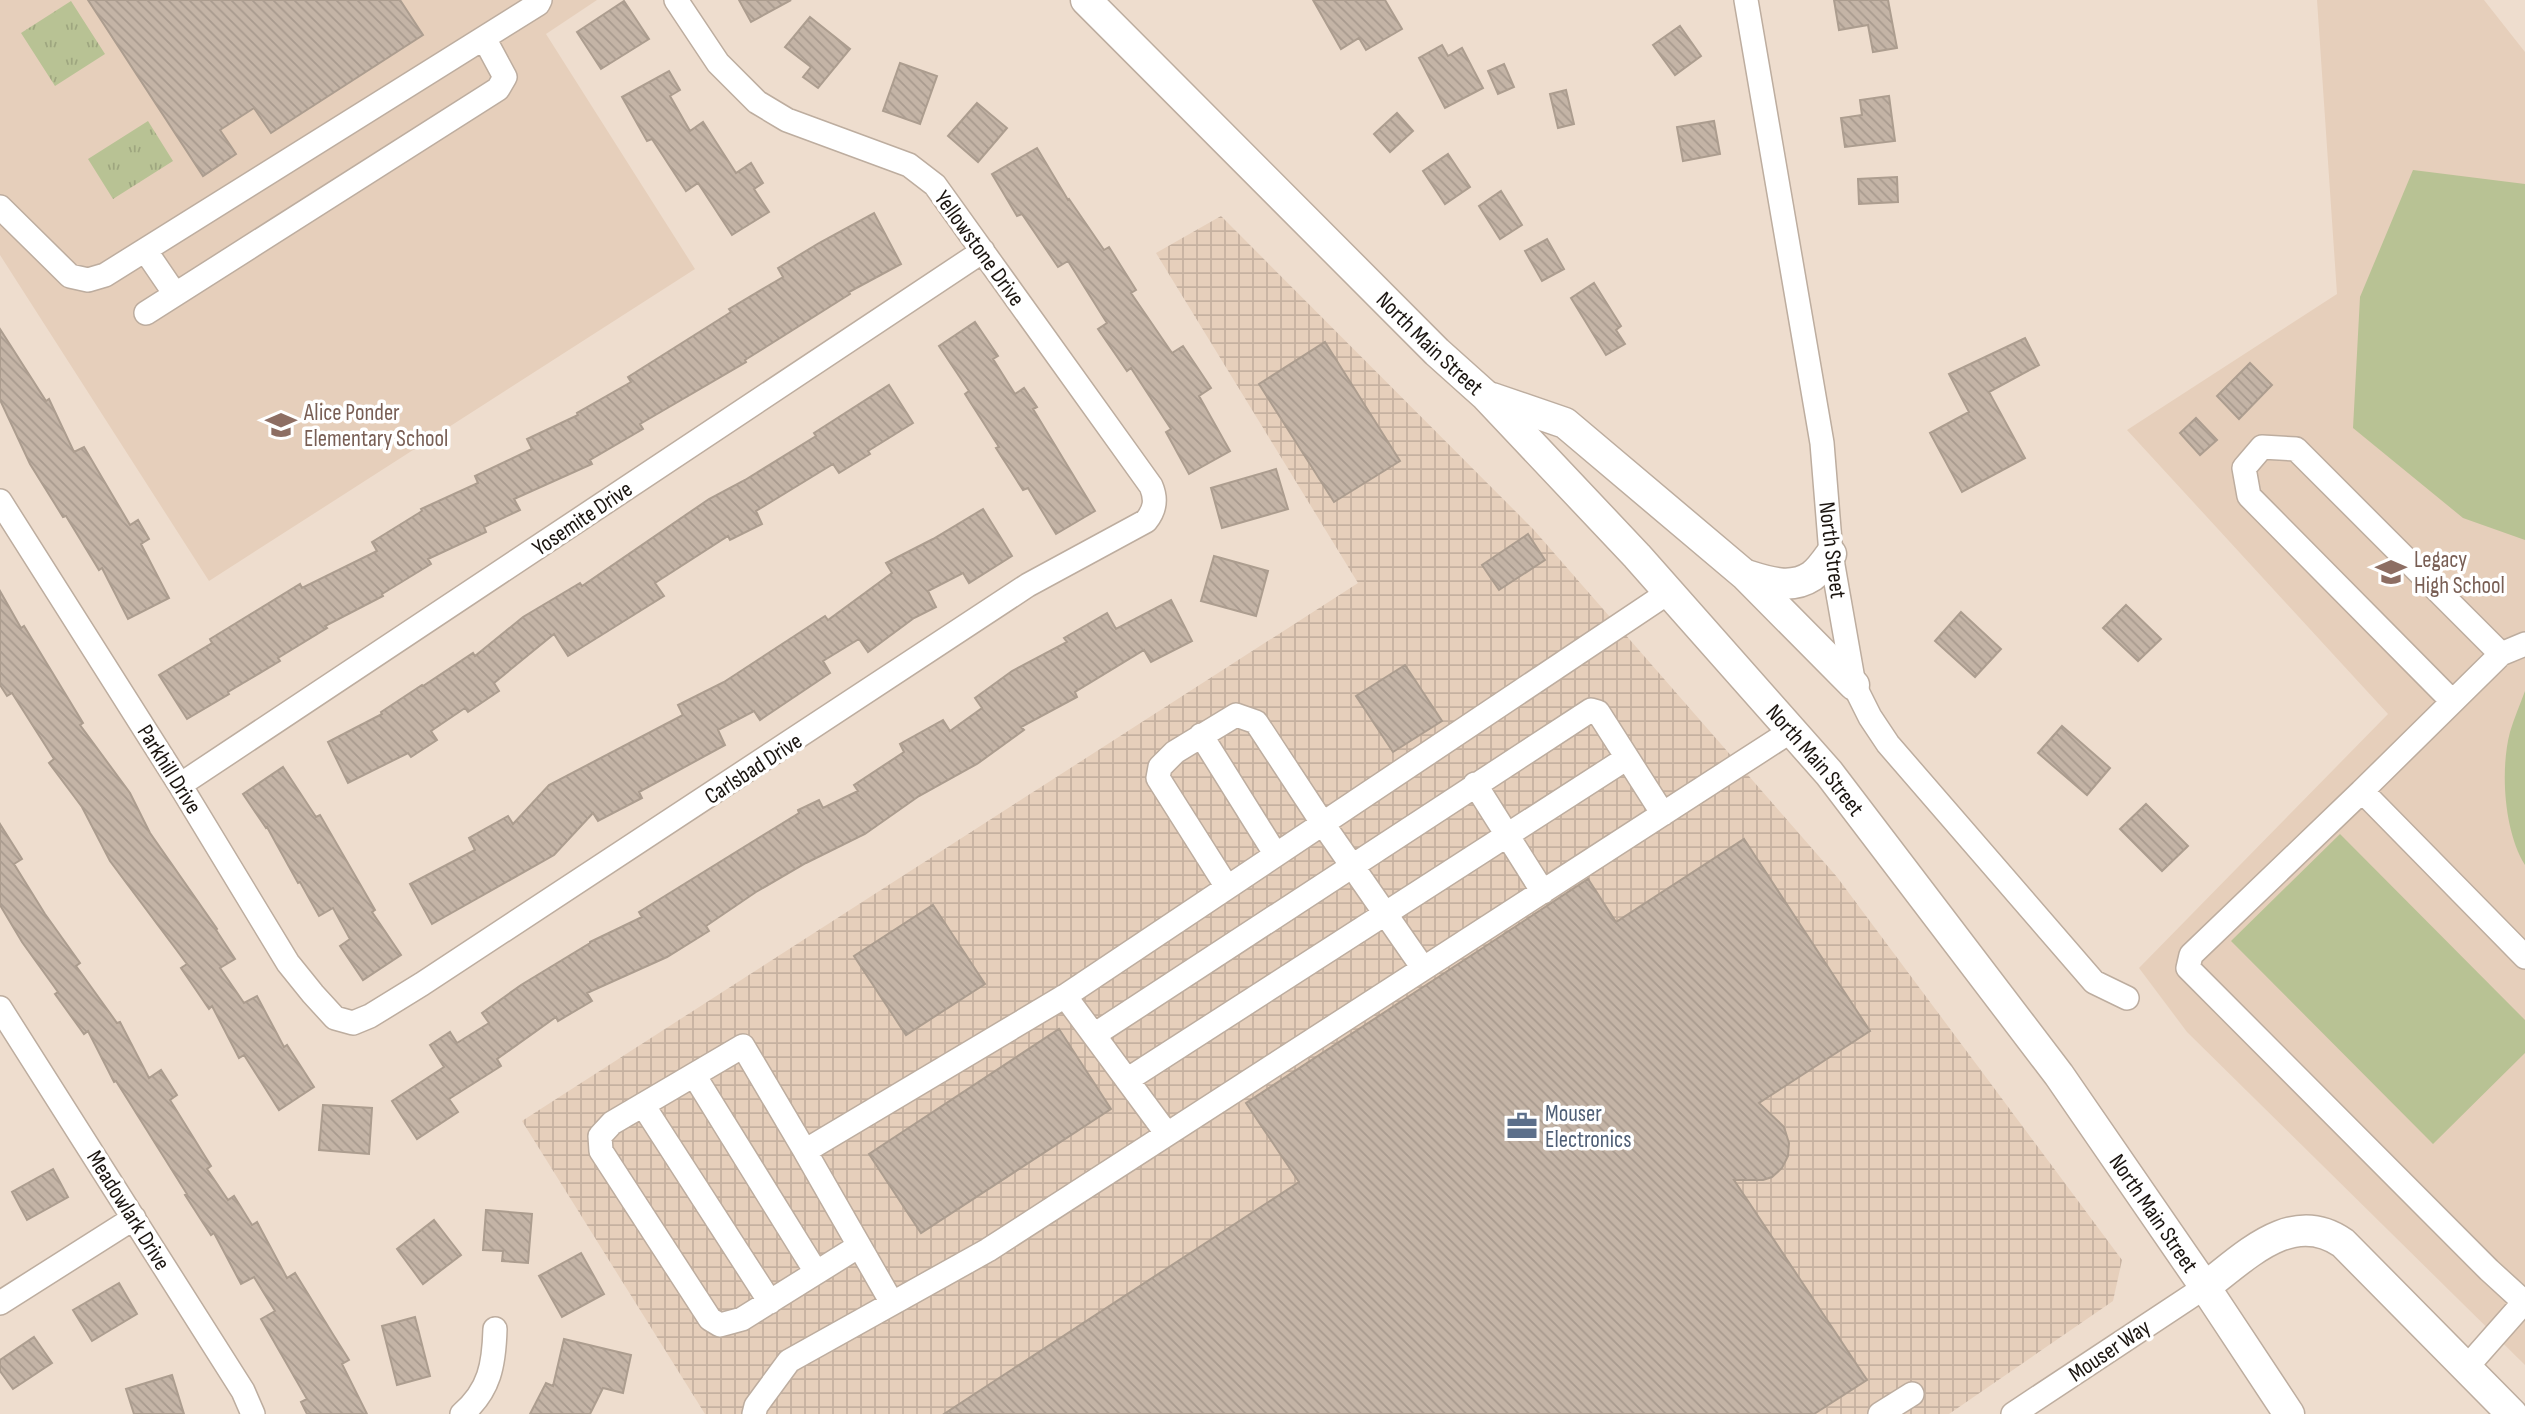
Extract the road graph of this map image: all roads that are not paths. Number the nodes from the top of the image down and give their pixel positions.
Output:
1 (540, 0) edge
2 (677, 0) edge
3 (1086, 0) edge
4 (1746, 0) edge
5 (484, 38) junction
6 (0, 208) edge
7 (145, 250) junction
8 (984, 251) junction
9 (175, 295) junction
10 (146, 313) dead end
11 (1485, 395) junction
12 (0, 501) edge
13 (1153, 513) joint
14 (1831, 554) junction
15 (1745, 575) junction
16 (1669, 592) junction
17 (2525, 644) edge
18 (2501, 654) junction
19 (1854, 685) junction
20 (2452, 701) junction
21 (1791, 731) junction
22 (1201, 734) junction
23 (1627, 758) junction
24 (1475, 784) junction
25 (180, 785) junction
26 (2362, 791) junction
27 (1663, 814) junction
28 (1323, 824) junction
29 (1507, 835) junction
30 (1276, 855) junction
31 (1352, 865) junction
32 (1227, 887) junction
33 (1543, 892) junction
34 (1385, 914) junction
35 (2525, 957) edge
36 (1423, 968) junction
37 (1065, 996) junction
38 (2127, 999) dead end
39 (0, 1009) edge
40 (353, 1023) joint
41 (1094, 1035) junction
42 (694, 1075) junction
43 (1127, 1080) junction
44 (643, 1105) junction
45 (1167, 1134) junction
46 (805, 1151) junction
47 (134, 1218) junction
48 (859, 1246) junction
49 (816, 1272) junction
50 (2205, 1287) junction
51 (770, 1302) junction
52 (2524, 1302) edge
53 (0, 1303) edge
54 (892, 1303) junction
55 (495, 1329) dead end
56 (2466, 1368) junction
57 (1912, 1394) dead end
58 (253, 1414) edge
59 (461, 1414) edge
60 (754, 1414) edge
61 (1880, 1414) edge
62 (2013, 1414) edge
63 (2288, 1414) edge
64 (2512, 1414) edge

1 - 5 street
2 - 8 street, Yellowstone Drive
3 - 11 main road, North Main Street
4 - 14 street, North Street
5 - 7 street
5 - 9 street
6 - 7 street
7 - 9 street
8 - 13 street, Yellowstone Drive
8 - 25 street, Yosemite Drive
9 - 10 street
11 - 15 main road
11 - 16 main road, North Main Street
12 - 25 street, Parkhill Drive
13 - 40 street, Carlsbad Drive
14 - 15 main road
14 - 19 street, North Street
15 - 19 main road
16 - 21 main road, North Main Street
16 - 28 street
17 - 18 street
18 - 20 street
18 - 20 street
19 - 38 street, North Street
20 - 26 street
21 - 27 street
21 - 50 main road, North Main Street
22 - 28 street
22 - 30 street
22 - 32 street
23 - 24 street
23 - 27 street
23 - 29 street
24 - 29 street
24 - 31 street
25 - 40 street, Parkhill Drive
26 - 35 street
26 - 52 street
27 - 33 street
28 - 30 street
28 - 31 street
29 - 33 street
29 - 34 street
30 - 32 street
31 - 34 street
31 - 41 street
32 - 37 street
33 - 36 street
34 - 36 street
34 - 43 street
36 - 45 street
37 - 41 street
37 - 46 street
39 - 47 street, Meadowlark Drive
41 - 43 street
42 - 44 street
42 - 46 street
42 - 49 street
43 - 45 street
44 - 51 street
44 - 51 street
45 - 54 street
46 - 48 street
47 - 53 street
47 - 58 street, Meadowlark Drive
48 - 49 street
48 - 54 street
49 - 51 street
50 - 56 main road, North Main Street
50 - 62 street, Mouser Way
50 - 63 main road
52 - 56 street
54 - 60 street
55 - 59 street
56 - 64 main road, North Main Street
57 - 61 street

